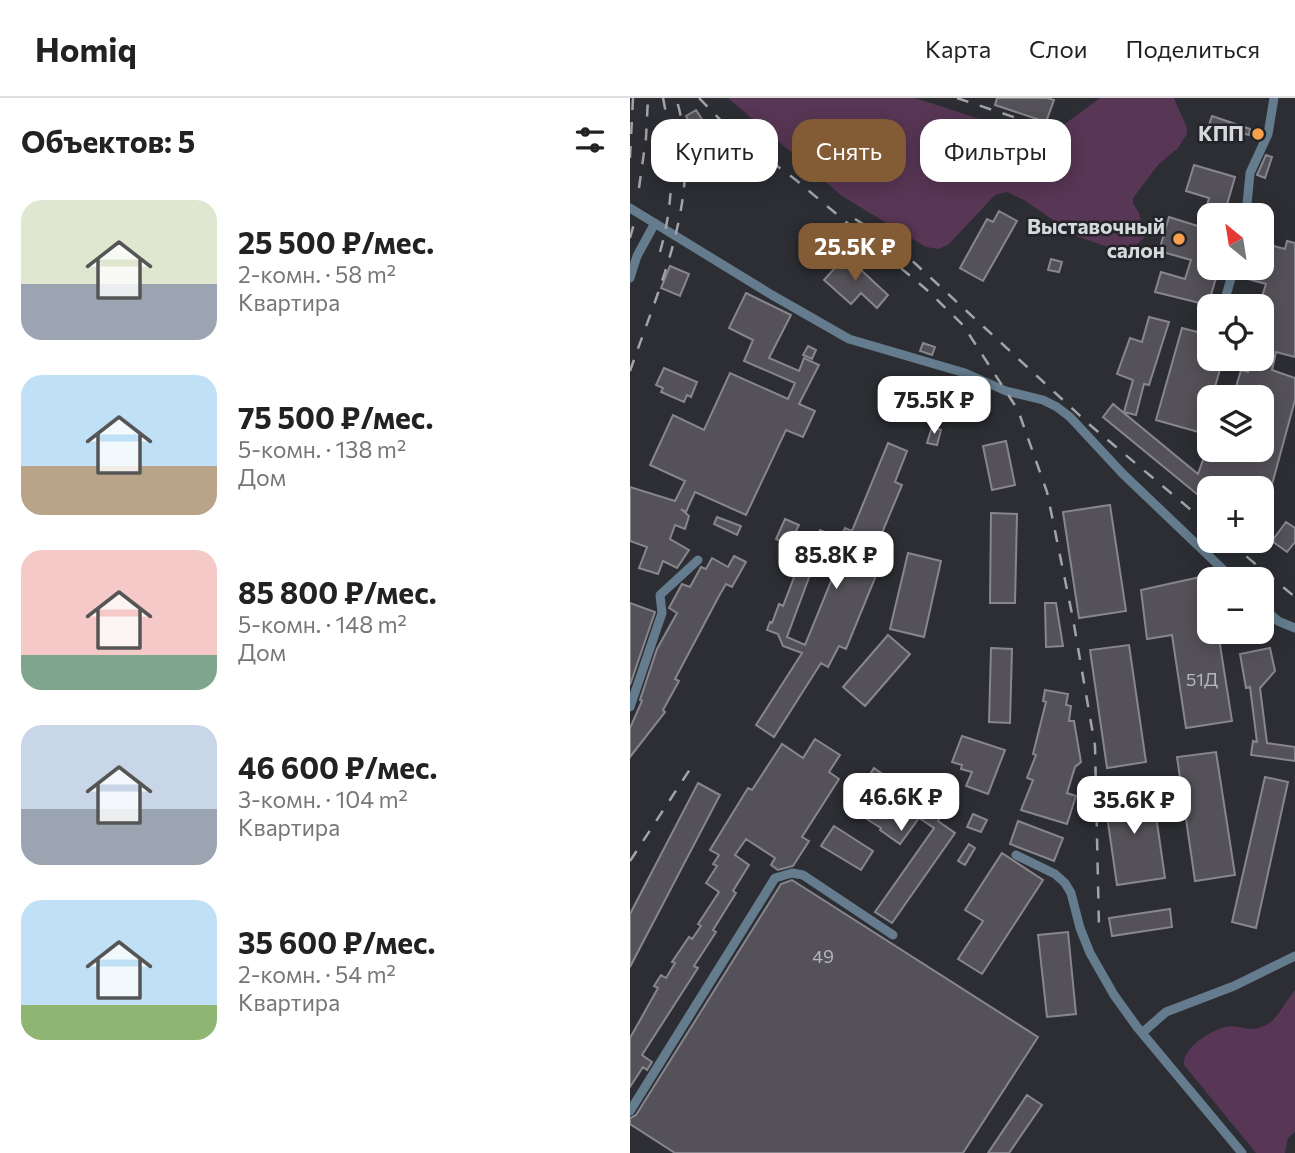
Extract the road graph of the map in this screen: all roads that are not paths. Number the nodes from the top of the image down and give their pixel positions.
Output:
1 (1274, 98) edge
2 (1247, 203) edge
3 (630, 208) edge
4 (655, 223) junction
5 (630, 278) edge
6 (698, 560) dead end
7 (1220, 567) edge
8 (1274, 618) edge
9 (1295, 628) edge
10 (630, 707) edge
11 (1016, 855) dead end
12 (893, 935) dead end
13 (1295, 956) edge
14 (1142, 1033) junction
15 (630, 1111) edge
16 (1242, 1153) edge

1 - 2 street
3 - 4 street
4 - 5 street
4 - 7 street
6 - 10 street
8 - 9 street
11 - 14 street
12 - 15 street
13 - 14 street
14 - 16 street

